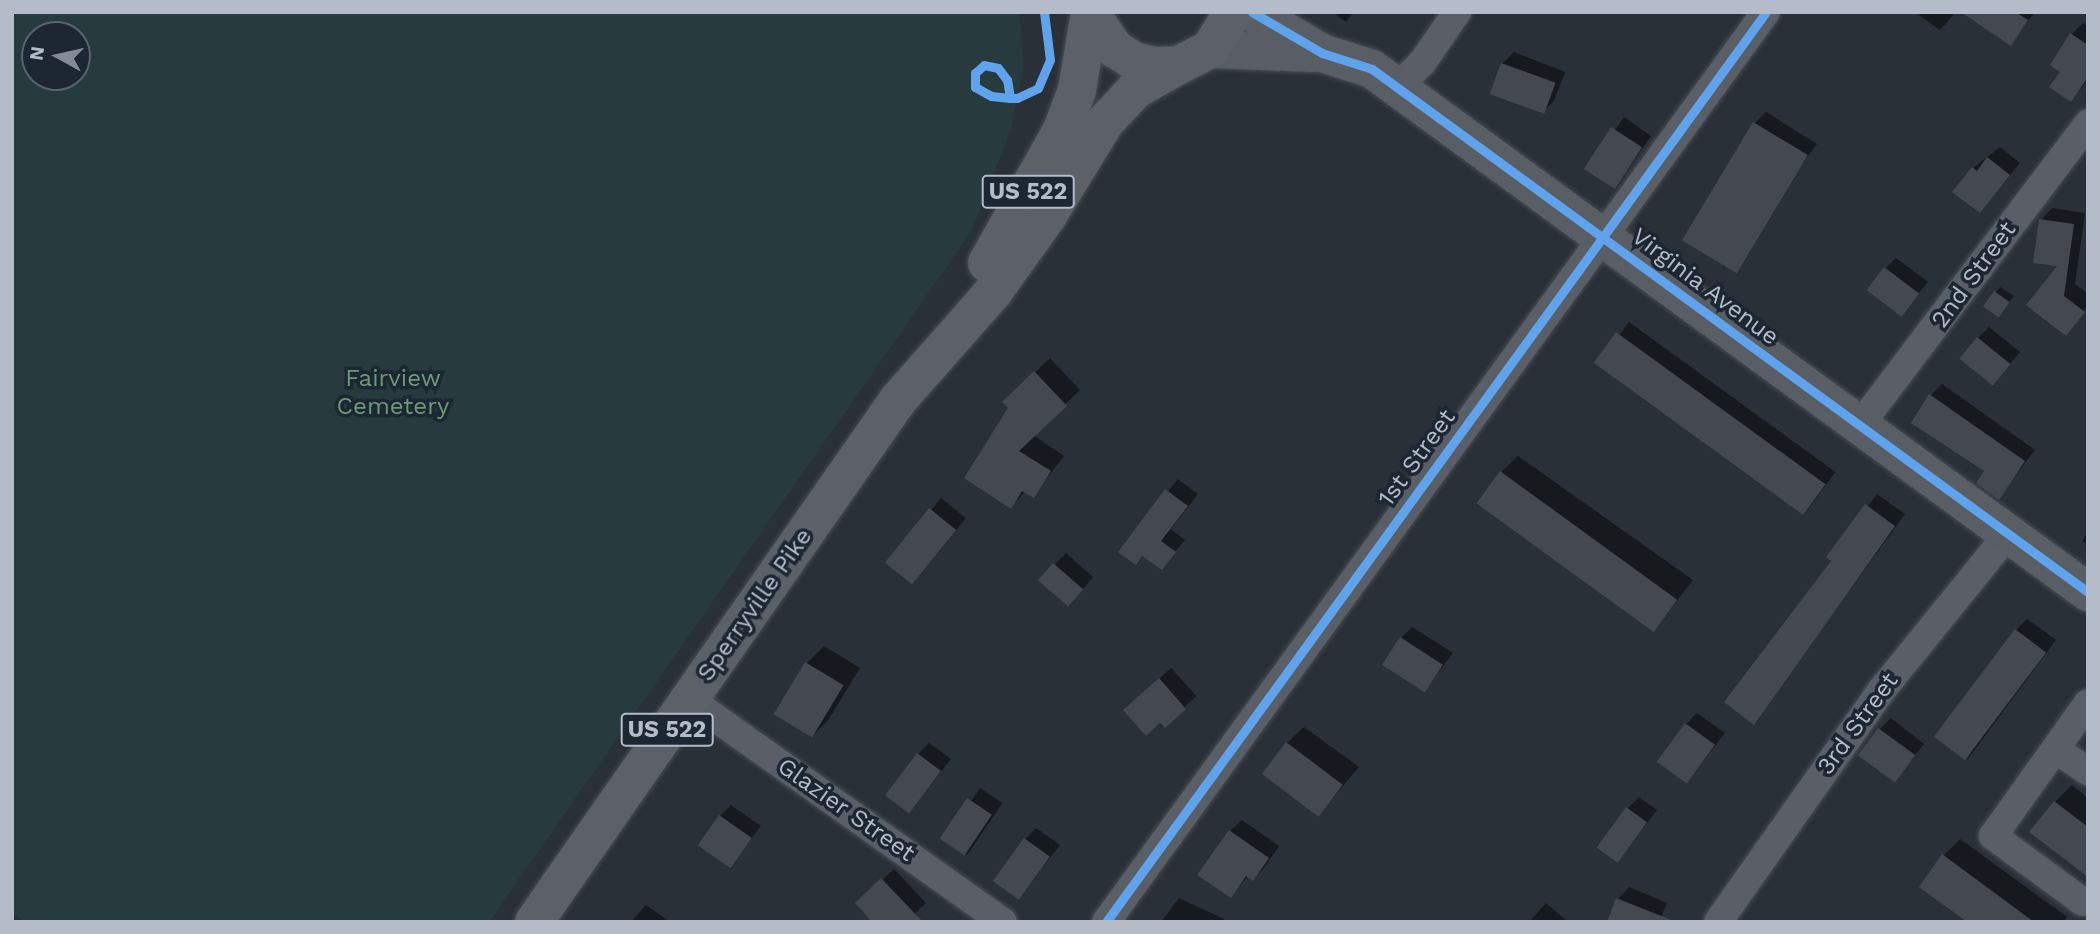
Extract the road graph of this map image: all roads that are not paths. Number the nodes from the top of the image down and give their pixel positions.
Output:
1 (1090, 12) edge
2 (1233, 12) edge
3 (1252, 12) edge
4 (1457, 12) edge
5 (1764, 15) edge
6 (1322, 53) junction
7 (1195, 57) junction
8 (1397, 86) junction
9 (2088, 123) edge
10 (1603, 235) junction
11 (931, 359) junction
12 (1860, 425) junction
13 (2008, 534) junction
14 (2088, 592) edge
15 (689, 699) junction
16 (2088, 703) edge
17 (2055, 749) junction
18 (2088, 771) edge
19 (2083, 902) dead end
20 (534, 922) edge
21 (1003, 922) edge
22 (1105, 922) edge
23 (1718, 922) edge

1 - 7 main road
1 - 11 main road, Sperryville Pike / US 522
2 - 7 main road, US 522
3 - 6 street, Virginia Avenue
4 - 8 street
5 - 10 street, 1st Street
6 - 7 street, Virginia Avenue
6 - 8 street, Virginia Avenue
7 - 11 main road, Sperryville Pike / US 522
8 - 10 street, Virginia Avenue
9 - 12 street, 2nd Street
10 - 12 street, Virginia Avenue
10 - 22 street, 1st Street
11 - 15 main road, Sperryville Pike / US 522
12 - 13 street, Virginia Avenue
13 - 14 street, Virginia Avenue
13 - 23 street, 3rd Street
15 - 20 main road, Sperryville Pike / US 522
15 - 21 street, Glazier Street
16 - 17 street
17 - 18 street
17 - 19 street

